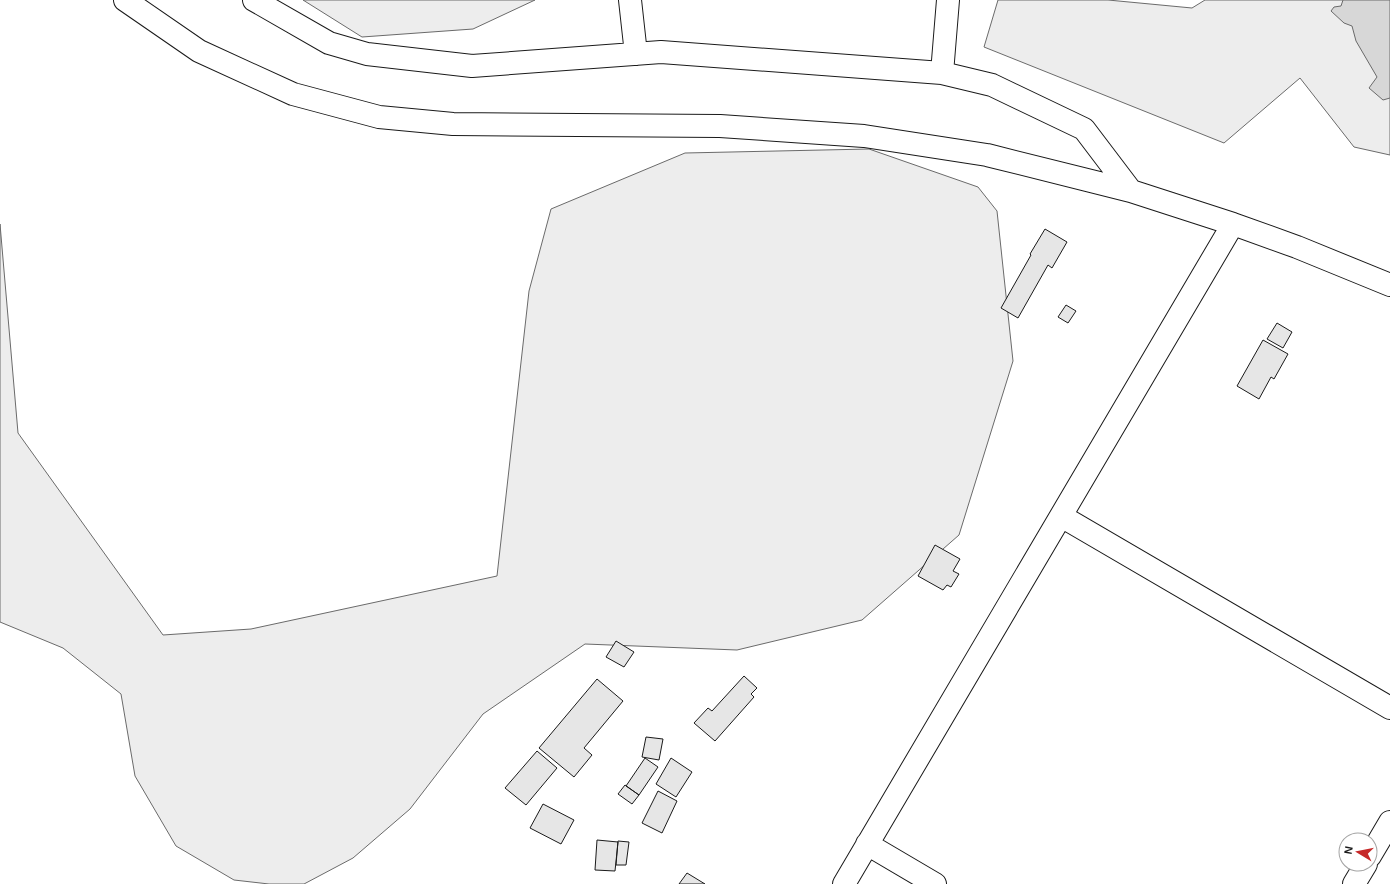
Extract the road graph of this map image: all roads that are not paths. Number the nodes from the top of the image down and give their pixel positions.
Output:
1 (125, 0) edge
2 (254, 0) edge
3 (630, 0) edge
4 (948, 0) edge
5 (636, 54) junction
6 (942, 73) junction
7 (1131, 191) junction
8 (1233, 224) junction
9 (1390, 285) edge
10 (1061, 516) junction
11 (1390, 708) edge
12 (1390, 822) edge
13 (1378, 842) edge
14 (867, 844) junction
15 (1361, 872) edge
16 (844, 884) edge
17 (935, 884) edge
18 (1354, 884) edge

1 - 7 street
2 - 5 street
3 - 5 street
4 - 6 street
5 - 6 street
6 - 7 street
7 - 8 street
8 - 9 street
8 - 10 street
10 - 11 street
10 - 14 street
12 - 13 street
14 - 16 street
14 - 17 street
15 - 18 street

